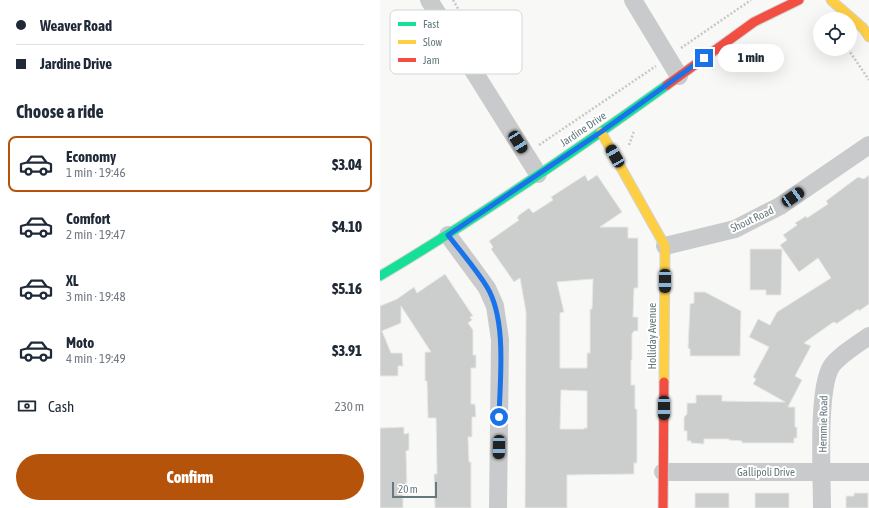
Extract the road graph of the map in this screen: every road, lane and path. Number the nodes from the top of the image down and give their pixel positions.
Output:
1 (429, 0) edge
2 (633, 0) edge
3 (751, 0) edge
4 (775, 0) edge
5 (799, 0) edge
6 (831, 0) edge
7 (435, 10) edge
8 (858, 11) dead end
9 (755, 21) junction
10 (863, 28) junction
11 (869, 37) edge
12 (853, 56) edge
13 (668, 58) junction
14 (475, 74) edge
15 (679, 76) junction
16 (869, 80) edge
17 (635, 128) dead end
18 (601, 132) junction
19 (869, 145) edge
20 (627, 152) dead end
21 (525, 154) junction
22 (538, 174) junction
23 (448, 235) junction
24 (665, 246) junction
25 (380, 276) edge
26 (869, 336) edge
27 (664, 472) junction
28 (822, 472) junction
29 (869, 472) edge
30 (498, 508) edge
31 (663, 508) edge
32 (822, 508) edge

1 - 7 street
2 - 13 street
3 - 13 path
4 - 9 street
5 - 9 street, Jardine Drive
6 - 10 street
8 - 10 street
9 - 15 street, Jardine Drive
10 - 11 street
12 - 16 path
13 - 15 street
13 - 21 path
14 - 21 street
15 - 18 street, Jardine Drive
17 - 20 path
18 - 22 street, Jardine Drive
18 - 24 street, Holliday Avenue
19 - 24 street, Shout Road
21 - 22 street
22 - 23 street, Jardine Drive
23 - 25 street, Jardine Drive
23 - 30 street
24 - 27 street, Holliday Avenue
26 - 28 street, Hemmie Road
27 - 28 street, Gallipoli Drive
27 - 31 street, Holliday Avenue
28 - 29 street, Gallipoli Drive
28 - 32 street, Hemmie Road

